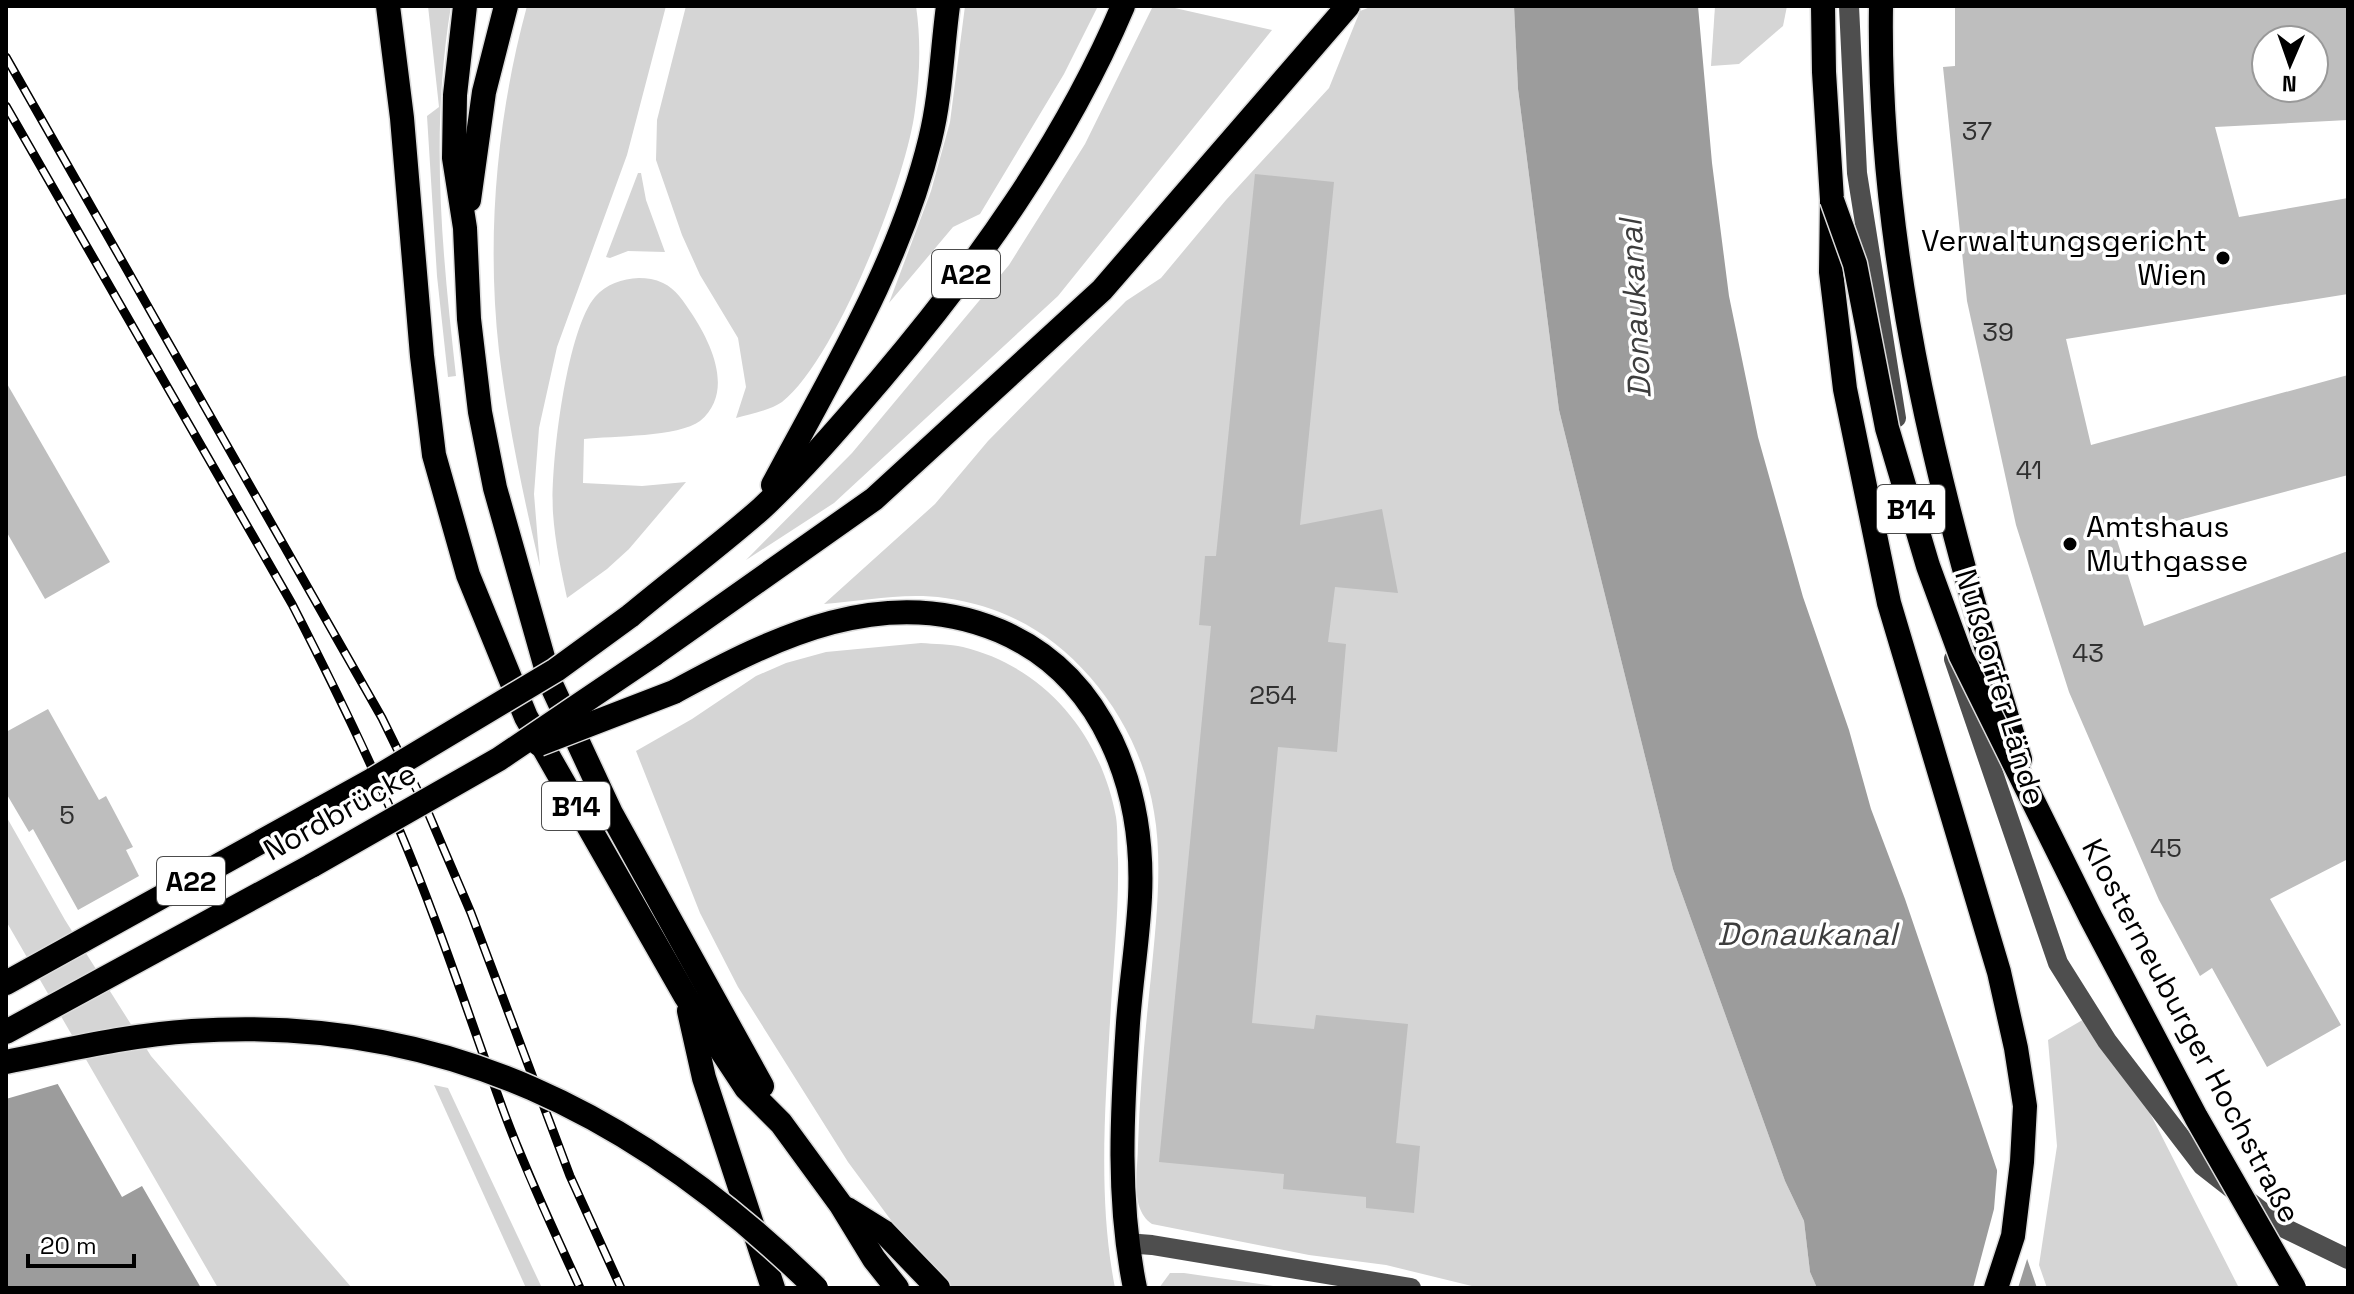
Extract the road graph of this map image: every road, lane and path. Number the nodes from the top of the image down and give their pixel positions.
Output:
1 (388, 6) edge
2 (465, 6) edge
3 (506, 6) edge
4 (935, 6) edge
5 (948, 6) edge
6 (1123, 6) edge
7 (1348, 6) edge
8 (1823, 6) edge
9 (1849, 6) edge
10 (1881, 6) edge
11 (941, 55) junction
12 (1832, 200) junction
13 (465, 228) junction
14 (761, 509) junction
15 (499, 759) junction
16 (2034, 803) junction
17 (6, 983) edge
18 (686, 997) junction
19 (6, 1032) edge
20 (6, 1062) edge
21 (781, 1123) junction
22 (841, 1205) junction
23 (1126, 1243) junction
24 (2348, 1259) edge
25 (773, 1288) edge
26 (816, 1288) edge
27 (897, 1288) edge
28 (938, 1288) edge
29 (1135, 1288) edge
30 (1411, 1288) edge
31 (1996, 1288) edge
32 (2294, 1288) edge

1 - 18 highway, B14
2 - 13 highway
3 - 13 highway
4 - 11 highway
5 - 11 highway
6 - 14 highway, A22
7 - 15 highway, Nordbrücke / A22, bridge
8 - 12 highway, B14
9 - 24 street, Nußdorfer Lände
10 - 16 highway, bridge
11 - 14 highway
12 - 16 highway, B14, bridge
12 - 31 highway
13 - 21 highway
14 - 17 highway, Nordbrücke / A22, bridge
15 - 19 highway, Nordbrücke / A22, bridge
15 - 23 highway, bridge
16 - 32 highway, Klosterneuburger Hochstraße / B14, bridge
18 - 21 highway, B14
18 - 25 highway
20 - 26 highway, bridge
21 - 22 highway, B14
22 - 27 highway, B14
22 - 28 highway
23 - 29 highway
23 - 30 street

